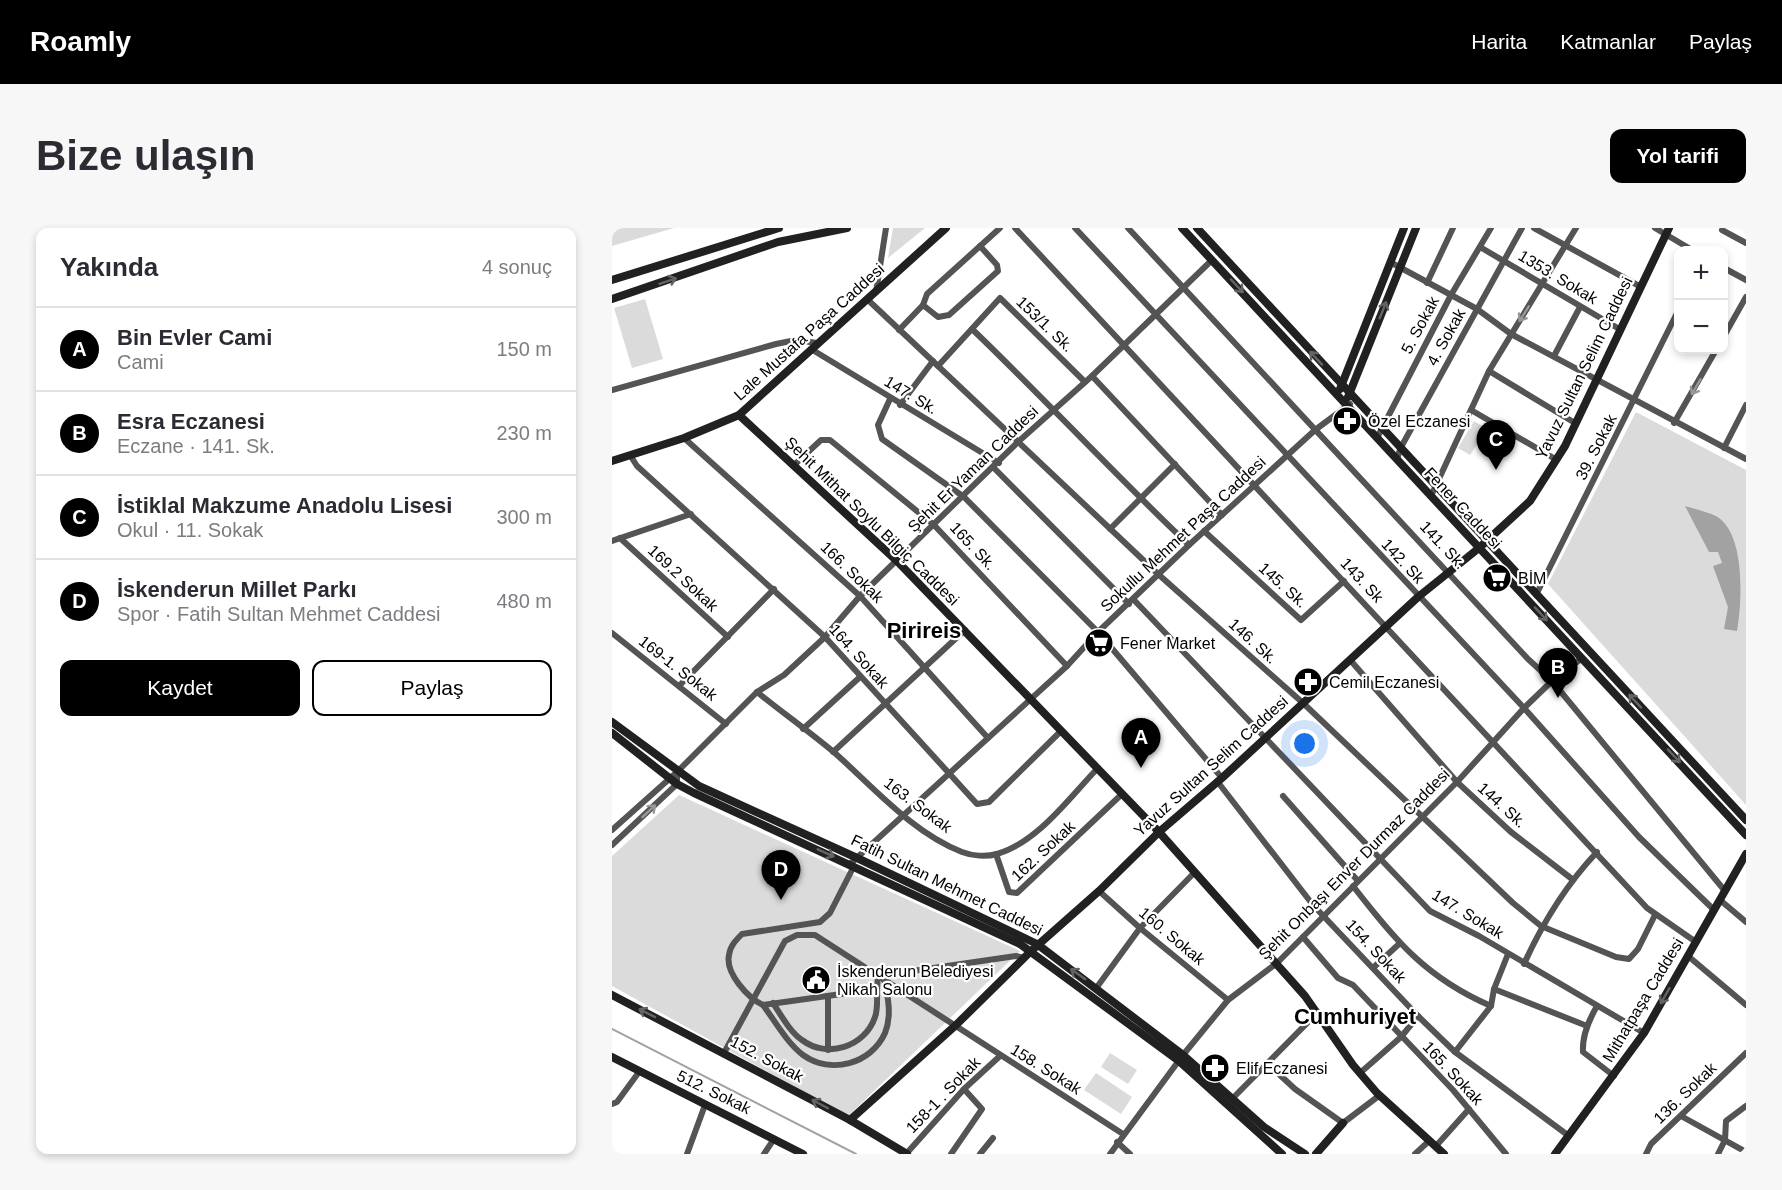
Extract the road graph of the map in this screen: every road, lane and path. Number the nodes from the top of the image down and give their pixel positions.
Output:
1 (778, 228) edge
2 (847, 228) edge
3 (886, 228) edge
4 (946, 228) edge
5 (1000, 228) edge
6 (1015, 228) edge
7 (1075, 228) edge
8 (1128, 228) edge
9 (1182, 228) edge
10 (1197, 228) edge
11 (1404, 228) edge
12 (1416, 228) edge
13 (1453, 228) edge
14 (1491, 228) edge
15 (1522, 228) edge
16 (1534, 228) edge
17 (1576, 228) edge
18 (1655, 228) edge
19 (1722, 230) dead end
20 (1668, 231) edge
21 (1746, 243) edge
22 (980, 246) junction
23 (1567, 246) junction
24 (1687, 246) edge
25 (1480, 247) junction
26 (1212, 260) junction
27 (1504, 261) junction
28 (1390, 262) junction
29 (1400, 267) junction
30 (1728, 270) edge
31 (612, 280) edge
32 (1746, 280) edge
33 (1427, 283) junction
34 (1543, 284) junction
35 (1184, 287) junction
36 (1641, 287) junction
37 (876, 292) junction
38 (1451, 295) junction
39 (1746, 297) edge
40 (612, 299) edge
41 (867, 299) junction
42 (923, 305) junction
43 (1580, 307) junction
44 (1477, 309) junction
45 (1155, 315) junction
46 (1674, 319) edge
47 (972, 329) junction
48 (1728, 329) edge
49 (899, 330) junction
50 (1621, 330) junction
51 (1511, 334) junction
52 (1125, 345) junction
53 (814, 346) junction
54 (1714, 354) edge
55 (1554, 356) junction
56 (936, 364) junction
57 (1489, 371) junction
58 (1092, 376) junction
59 (1597, 381) junction
60 (1085, 382) junction
61 (1341, 385) junction
62 (612, 390) edge
63 (1338, 396) junction
64 (890, 399) junction
65 (1635, 399) junction
66 (1349, 401) junction
67 (900, 405) junction
68 (1746, 405) edge
69 (1055, 409) junction
70 (1471, 410) junction
71 (739, 415) junction
72 (1575, 423) junction
73 (1674, 423) junction
74 (1381, 429) junction
75 (1315, 430) junction
76 (684, 438) junction
77 (1377, 438) junction
78 (1019, 441) junction
79 (1400, 448) junction
80 (1724, 448) junction
81 (630, 455) junction
82 (1285, 456) junction
83 (1746, 459) edge
84 (1397, 460) junction
85 (1557, 460) junction
86 (612, 461) edge
87 (999, 463) junction
88 (1175, 464) junction
89 (793, 466) junction
90 (994, 468) junction
91 (1256, 486) junction
92 (1434, 486) junction
93 (1431, 496) junction
94 (964, 497) junction
95 (1142, 500) junction
96 (691, 514) junction
97 (1222, 515) junction
98 (934, 525) junction
99 (1110, 529) junction
100 (1204, 531) junction
101 (620, 538) junction
102 (612, 541) edge
103 (1188, 545) junction
104 (1483, 545) junction
105 (897, 561) junction
106 (1450, 572) junction
107 (1158, 574) junction
108 (1344, 581) junction
109 (774, 589) junction
110 (861, 596) junction
111 (1536, 596) junction
112 (1418, 597) junction
113 (1131, 602) junction
114 (1386, 627) junction
115 (965, 630) junction
116 (1098, 632) junction
117 (612, 633) edge
118 (728, 637) junction
119 (825, 637) junction
120 (1582, 658) junction
121 (1351, 661) junction
122 (1067, 666) junction
123 (925, 670) junction
124 (860, 677) junction
125 (1552, 681) junction
126 (679, 686) junction
127 (757, 692) junction
128 (1031, 699) junction
129 (1303, 703) junction
130 (885, 706) junction
131 (1524, 708) junction
132 (612, 722) edge
133 (726, 724) junction
134 (803, 729) junction
135 (1061, 731) junction
136 (612, 733) edge
137 (988, 738) junction
138 (1266, 738) junction
139 (1491, 742) junction
140 (833, 752) junction
141 (1097, 769) junction
142 (949, 774) junction
143 (673, 775) junction
144 (1219, 780) junction
145 (1457, 782) junction
146 (677, 784) junction
147 (1122, 794) junction
148 (1283, 796) dead end
149 (904, 814) junction
150 (1422, 816) junction
151 (1746, 820) edge
152 (613, 826) edge
153 (1159, 832) junction
154 (625, 833) junction
155 (1746, 835) edge
156 (612, 845) edge
157 (1598, 852) junction
158 (996, 854) junction
159 (1746, 854) edge
160 (1379, 859) junction
161 (853, 862) junction
162 (1195, 872) junction
163 (1572, 879) junction
164 (1358, 881) junction
165 (1353, 886) junction
166 (1099, 891) junction
167 (1725, 891) junction
168 (1720, 900) junction
169 (1713, 909) junction
170 (1324, 915) junction
171 (1655, 915) junction
172 (1746, 922) edge
173 (1541, 926) junction
174 (1140, 928) junction
175 (1303, 937) junction
176 (1696, 942) junction
177 (1037, 944) junction
178 (1399, 944) junction
179 (1508, 954) junction
180 (1027, 955) junction
181 (1688, 956) junction
182 (1277, 963) junction
183 (1524, 964) junction
184 (1374, 967) junction
185 (881, 977) junction
186 (1097, 987) junction
187 (1494, 988) junction
188 (877, 989) junction
189 (612, 994) edge
190 (828, 996) junction
191 (753, 1000) junction
192 (1228, 1000) junction
193 (773, 1004) junction
194 (763, 1005) junction
195 (1746, 1005) edge
196 (1491, 1006) junction
197 (1597, 1006) junction
198 (1318, 1012) junction
199 (1418, 1016) junction
200 (956, 1025) junction
201 (1587, 1026) junction
202 (1644, 1033) junction
203 (1401, 1036) junction
204 (828, 1050) junction
205 (1455, 1052) junction
206 (724, 1053) junction
207 (1000, 1056) junction
208 (612, 1057) edge
209 (1181, 1058) junction
210 (1744, 1058) edge
211 (1267, 1063) junction
212 (639, 1072) junction
213 (1360, 1072) junction
214 (1614, 1076) junction
215 (964, 1089) junction
216 (1380, 1095) junction
217 (1232, 1099) junction
218 (612, 1104) edge
219 (705, 1105) junction
220 (1746, 1106) edge
221 (1469, 1109) junction
222 (1681, 1116) junction
223 (850, 1120) junction
224 (1343, 1123) junction
225 (1247, 1124) junction
226 (1264, 1127) junction
227 (1123, 1134) junction
228 (1569, 1136) junction
229 (993, 1138) dead end
230 (774, 1139) junction
231 (1725, 1140) junction
232 (1117, 1142) junction
233 (1433, 1144) junction
234 (1746, 1152) edge
235 (687, 1154) edge
236 (764, 1154) edge
237 (803, 1154) edge
238 (906, 1154) edge
239 (951, 1154) edge
240 (980, 1154) edge
241 (1110, 1154) edge
242 (1130, 1154) edge
243 (1282, 1154) edge
244 (1305, 1154) edge
245 (1316, 1154) edge
246 (1415, 1154) edge
247 (1444, 1154) edge
248 (1506, 1154) edge
249 (1555, 1154) edge
250 (1646, 1154) edge
251 (1718, 1154) edge

1 - 31 street
40 -> 2 street
3 - 37 street
4 - 37 street, Lale Mustafa Paşa Caddesi
5 - 22 street
6 - 52 street, 143. Sk
7 - 45 street, 142. Sk
8 - 35 street, 141. Sk.
9 - 26 street, Fener Caddesi
61 -> 10 street, Fener Caddesi
11 - 28 street
12 - 29 street
13 - 33 street
14 - 25 street, 5. Sokak
15 - 27 street, 4. Sokak
16 - 23 street
17 - 23 street
18 - 20 street
19 - 21 street
20 - 24 street
20 - 36 street, Yavuz Sultan Selim Caddesi
22 - 42 street
22 - 42 street
23 - 34 street
23 - 36 street
25 - 27 street, 1353. Sokak
25 - 38 street, 5. Sokak
26 - 35 street, Şehit Er Yaman Caddesi
26 -> 63 street, Fener Caddesi
27 - 34 street, 1353. Sokak
27 - 44 street, 4. Sokak
28 - 29 street
28 - 61 street
29 - 33 street
66 -> 29 street
30 - 32 street
33 - 38 street
34 - 43 street, 1353. Sokak
34 -> 51 street
35 - 45 street, Şehit Er Yaman Caddesi
35 - 75 street, 141. Sk.
36 - 50 street, Yavuz Sultan Selim Caddesi
37 - 41 street, Lale Mustafa Paşa Caddesi
38 - 44 street
38 - 74 street, 5. Sokak
39 - 48 street
41 - 49 street, 146. Sk.
41 - 53 street, Lale Mustafa Paşa Caddesi
42 - 49 street
43 - 50 street, 1353. Sokak
43 - 55 street
44 - 51 street
44 - 79 street, 4. Sokak
45 - 52 street, Şehit Er Yaman Caddesi
45 - 82 street, 142. Sk
46 - 65 street, 39. Sokak
47 - 56 street, 153/1. Sk.
47 - 60 street, 153/1. Sk.
47 - 69 street
49 - 56 street, 146. Sk.
50 - 59 street, Yavuz Sultan Selim Caddesi
51 - 55 street
51 - 57 street
52 - 58 street, Şehit Er Yaman Caddesi
52 - 91 street, 143. Sk
53 - 62 street
53 - 64 street, 147. Sk.
53 - 71 street, Lale Mustafa Paşa Caddesi
54 -> 73 street
55 - 59 street
56 - 67 street, 153/1. Sk.
56 - 78 street, 146. Sk.
57 - 70 street
57 - 72 street
58 - 60 street, Şehit Er Yaman Caddesi
58 - 88 street
59 - 65 street
59 - 72 street, Yavuz Sultan Selim Caddesi
60 - 69 street, Şehit Er Yaman Caddesi
61 - 63 street
61 - 66 street, Fener Caddesi
63 - 66 street, Fener Caddesi
64 - 67 street, 147. Sk.
64 - 94 street
65 - 73 street
65 - 111 street, 39. Sokak
66 - 74 street, Fener Caddesi
66 - 75 street, Sokullu Mehmet Paşa Caddesi
66 - 77 street, Fener Caddesi
67 - 87 street, 147. Sk.
68 - 80 street
69 - 78 street, Şehit Er Yaman Caddesi
69 - 95 street
70 - 85 street
70 - 92 street
71 - 76 street, Lale Mustafa Paşa Caddesi
71 - 89 street, Şehit Mithat Soylu Bilgiç Caddesi
72 - 85 street, Yavuz Sultan Selim Caddesi
73 - 80 street
74 - 77 street, 5. Sokak
74 - 79 street, Fener Caddesi
75 - 82 street, Sokullu Mehmet Paşa Caddesi
75 - 106 street, 141. Sk.
76 - 81 street, Lale Mustafa Paşa Caddesi
76 - 110 street, 166. Sokak
77 - 84 street, Fener Caddesi
78 - 87 street, Şehit Er Yaman Caddesi
78 - 99 street, 146. Sk.
79 - 84 street, 4. Sokak
79 - 92 street, Fener Caddesi
80 - 83 street
81 - 86 street, Lale Mustafa Paşa Caddesi
81 - 96 street, 164. Sokak
82 - 91 street, Sokullu Mehmet Paşa Caddesi
82 - 112 street, 142. Sk
84 - 93 street, Fener Caddesi
85 - 104 street, Yavuz Sultan Selim Caddesi
87 - 90 street, Şehit Er Yaman Caddesi
88 - 95 street
88 - 97 street
89 - 98 street, 165. Sk.
89 - 105 street, Şehit Mithat Soylu Bilgiç Caddesi
90 - 94 street, Şehit Er Yaman Caddesi
90 - 113 street, 147. Sokak
91 - 97 street, Sokullu Mehmet Paşa Caddesi
91 - 108 street, 143. Sk
92 - 93 street
92 - 104 street, Fener Caddesi
93 - 104 street, Fener Caddesi
94 - 98 street, Şehit Er Yaman Caddesi
94 - 116 street, 154. Sokak
95 - 99 street
95 - 103 street
96 - 101 street
96 - 109 street, 164. Sokak
97 - 100 street, Sokullu Mehmet Paşa Caddesi
98 - 105 street, Şehit Er Yaman Caddesi
98 - 122 street, 165. Sk.
99 - 107 street, 146. Sk.
100 - 103 street, Sokullu Mehmet Paşa Caddesi
100 - 108 street, 145. Sk.
101 - 102 street
101 - 118 street, 169.2 Sokak
103 - 107 street, Sokullu Mehmet Paşa Caddesi
104 - 106 street, Yavuz Sultan Selim Caddesi
104 - 111 street, Fener Caddesi
104 -> 120 street, Fener Caddesi
105 - 110 street, Şehit Er Yaman Caddesi
105 - 115 street, Şehit Mithat Soylu Bilgiç Caddesi
106 - 112 street, Yavuz Sultan Selim Caddesi
106 - 125 street, 141. Sk.
107 - 113 street, Sokullu Mehmet Paşa Caddesi
107 - 129 street, 146. Sk.
108 - 114 street, 143. Sk
109 - 118 street
109 - 119 street, 164. Sokak
110 - 119 street, Şehit Er Yaman Caddesi
110 - 123 street, 166. Sokak
151 -> 111 street, Fener Caddesi
112 - 114 street, Yavuz Sultan Selim Caddesi
112 - 131 street, 142. Sk
113 - 116 street, Sokullu Mehmet Paşa Caddesi
113 - 138 street, 147. Sokak
114 - 121 street, Yavuz Sultan Selim Caddesi
114 - 139 street, 143. Sk
115 - 123 street
115 - 128 street, Şehit Mithat Soylu Bilgiç Caddesi
116 - 122 street, Sokullu Mehmet Paşa Caddesi
116 - 144 street, 154. Sokak
117 - 126 street, 169-1. Sokak
118 - 126 street
119 - 124 street, 164. Sokak
119 - 127 street, Şehit Er Yaman Caddesi
120 - 125 street, Şehit Onbaşı Enver Durmaz Caddesi
120 -> 155 street, Fener Caddesi
121 - 129 street, Yavuz Sultan Selim Caddesi
121 - 145 street, 144. Sk.
122 - 128 street, Sokullu Mehmet Paşa Caddesi
123 - 130 street
123 - 137 street, 166. Sokak
124 - 130 street, 164. Sokak
124 - 134 street
125 - 131 street, Şehit Onbaşı Enver Durmaz Caddesi
125 - 167 street, 141. Sk.
126 - 133 street, 169-1. Sokak
127 - 133 street, Şehit Er Yaman Caddesi
127 - 134 street, 163. Sokak
128 - 135 street, Şehit Mithat Soylu Bilgiç Caddesi
128 - 137 street, Sokullu Mehmet Paşa Caddesi
129 - 138 street, Yavuz Sultan Selim Caddesi
129 - 150 street, 146. Sk.
130 - 140 street
130 - 142 street, 164. Sokak
131 - 139 street, Şehit Onbaşı Enver Durmaz Caddesi
131 - 169 street, 142. Sk
132 - 143 street, Fatih Sultan Mehmet Caddesi
133 - 143 street, Şehit Er Yaman Caddesi
134 - 140 street, 163. Sokak
135 - 141 street, Şehit Mithat Soylu Bilgiç Caddesi
135 - 142 street, 164. Sokak
136 - 143 street, Fatih Sultan Mehmet Caddesi
137 - 142 street, Sokullu Mehmet Paşa Caddesi
138 - 144 street, Yavuz Sultan Selim Caddesi
138 - 160 street, 147. Sokak
139 - 145 street, Şehit Onbaşı Enver Durmaz Caddesi
139 - 157 street, 143. Sk
140 - 149 street, 163. Sokak
141 - 147 street, Şehit Mithat Soylu Bilgiç Caddesi
141 - 158 street, 163. Sokak
142 - 149 street, Sokullu Mehmet Paşa Caddesi
143 - 146 street, Fatih Sultan Mehmet Caddesi
143 - 152 street, Şehit Er Yaman Caddesi
143 - 161 street, Fatih Sultan Mehmet Caddesi
144 - 153 street, Yavuz Sultan Selim Caddesi
144 - 170 street, 154. Sokak
145 - 150 street, Şehit Onbaşı Enver Durmaz Caddesi
145 - 163 street, 144. Sk.
154 -> 146 street
146 -> 161 street, Fatih Sultan Mehmet Caddesi
147 - 153 street, Şehit Mithat Soylu Bilgiç Caddesi
147 - 158 street, 162. Sokak
148 - 164 street
149 - 158 street, 163. Sokak
149 - 161 street, Sokullu Mehmet Paşa Caddesi
150 - 160 street, Şehit Onbaşı Enver Durmaz Caddesi
150 - 173 street, 146. Sk.
152 - 154 street
153 - 162 street, Şehit Mithat Soylu Bilgiç Caddesi
153 - 166 street, Yavuz Sultan Selim Caddesi
154 - 156 street
157 - 163 street
157 - 171 street, 143. Sk
159 - 167 street, Mithatpaşa Caddesi
160 - 164 street, Şehit Onbaşı Enver Durmaz Caddesi
160 - 179 street, 147. Sokak
161 - 177 street, Fatih Sultan Mehmet Caddesi
161 - 180 street, Fatih Sultan Mehmet Caddesi
161 - 191 street
162 - 174 street
162 - 182 street, Şehit Mithat Soylu Bilgiç Caddesi
163 - 173 street
164 - 165 street, Şehit Onbaşı Enver Durmaz Caddesi
165 - 170 street, Şehit Onbaşı Enver Durmaz Caddesi
165 - 178 street
166 - 174 street, 160. Sokak
166 - 177 street, Yavuz Sultan Selim Caddesi
167 - 168 street, Mithatpaşa Caddesi
168 - 169 street, Mithatpaşa Caddesi
168 - 172 street
169 - 176 street, Mithatpaşa Caddesi
170 - 175 street, Şehit Onbaşı Enver Durmaz Caddesi
170 - 184 street, 154. Sokak
171 - 173 street, 146. Sk.
171 - 176 street, 143. Sk
173 - 183 street
174 - 186 street
174 - 192 street, 160. Sokak
175 - 182 street, Şehit Onbaşı Enver Durmaz Caddesi
175 - 203 street, 165. Sokak
176 - 181 street, Mithatpaşa Caddesi
177 - 180 street, Yavuz Sultan Selim Caddesi
186 -> 177 street, Fatih Sultan Mehmet Caddesi
178 - 184 street
178 - 196 street
179 - 183 street, 147. Sokak
179 - 187 street
180 - 185 street
180 - 200 street, Yavuz Sultan Selim Caddesi
180 - 209 street, Fatih Sultan Mehmet Caddesi
181 - 195 street
181 -> 202 street, Mithatpaşa Caddesi
182 - 192 street, Şehit Onbaşı Enver Durmaz Caddesi
182 - 198 street, Şehit Mithat Soylu Bilgiç Caddesi
183 - 197 street, 147. Sokak
184 - 199 street, 154. Sokak
185 - 188 street
185 - 191 street, 158. Sokak
185 - 194 street
185 - 200 street, 158. Sokak
186 - 209 street, Fatih Sultan Mehmet Caddesi
187 - 196 street
187 - 201 street
188 - 190 street
188 - 204 street
206 -> 189 street, 152. Sokak
190 - 193 street
190 - 204 street
191 - 194 street
191 - 206 street, 158. Sokak
192 - 209 street, Şehit Onbaşı Enver Durmaz Caddesi
193 - 194 street
193 - 204 street
196 - 205 street
197 - 201 street
197 - 202 street, 147. Sokak
198 - 211 street
198 - 213 street, Şehit Mithat Soylu Bilgiç Caddesi
199 - 203 street
199 - 205 street, 154. Sokak
200 - 207 street, 158. Sokak
200 - 223 street, Yavuz Sultan Selim Caddesi
201 - 214 street
202 - 214 street, Mithatpaşa Caddesi
203 - 213 street
203 - 221 street, 165. Sokak
205 - 228 street, 154. Sokak
223 -> 206 street, 152. Sokak
207 - 215 street, 158-1 . Sokak
207 - 227 street, 158. Sokak
208 - 212 street, 512. Sokak
209 - 217 street, Fatih Sultan Mehmet Caddesi
209 - 225 street, Fatih Sultan Mehmet Caddesi
209 - 227 street, Şehit Onbaşı Enver Durmaz Caddesi
210 - 222 street, 136. Sokak
211 - 217 street
211 - 224 street
212 - 218 street
212 - 219 street, 512. Sokak
213 - 216 street, Şehit Mithat Soylu Bilgiç Caddesi
214 - 228 street, Mithatpaşa Caddesi
215 - 238 street, 158-1 . Sokak
215 - 239 street
216 - 224 street
216 - 233 street, Şehit Mithat Soylu Bilgiç Caddesi
217 - 226 street, Fatih Sultan Mehmet Caddesi
219 - 230 street, 512. Sokak
219 - 235 street
220 - 231 street
221 - 233 street
221 - 248 street, 165. Sokak
222 - 231 street
222 - 250 street, 136. Sokak
223 - 238 street, 152. Sokak
224 - 245 street
225 - 226 street
225 - 243 street, Fatih Sultan Mehmet Caddesi
226 - 244 street, Fatih Sultan Mehmet Caddesi
227 - 232 street, Şehit Onbaşı Enver Durmaz Caddesi
228 - 249 street, Mithatpaşa Caddesi
229 - 240 street
230 - 236 street
230 - 237 street, 512. Sokak
231 - 234 street
231 - 251 street
232 - 241 street, Şehit Onbaşı Enver Durmaz Caddesi
232 - 242 street
233 - 246 street
233 - 247 street, Şehit Mithat Soylu Bilgiç Caddesi

